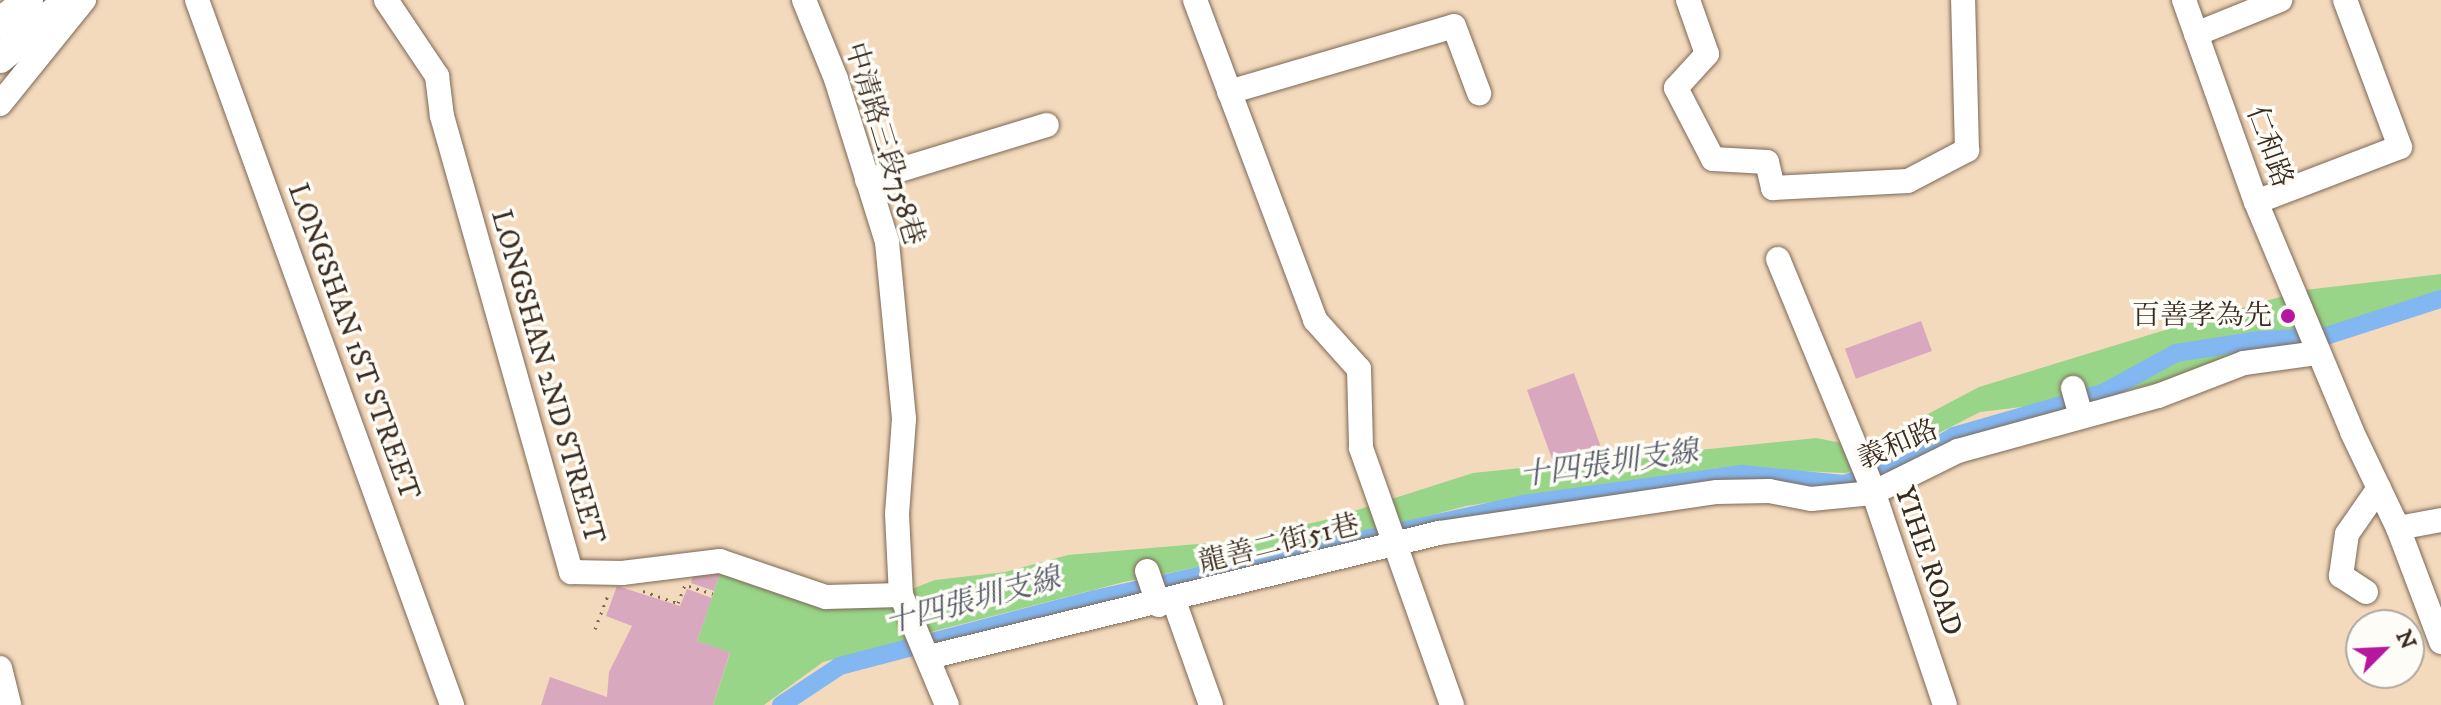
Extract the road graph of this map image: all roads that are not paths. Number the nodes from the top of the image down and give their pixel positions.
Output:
1 (28, 0) edge
2 (69, 0) edge
3 (84, 0) edge
4 (197, 0) edge
5 (386, 0) edge
6 (804, 0) edge
7 (1195, 0) edge
8 (1688, 0) edge
9 (1963, 0) edge
10 (2184, 0) edge
11 (2280, 0) edge
12 (2345, 0) edge
13 (0, 23) edge
14 (2196, 34) junction
15 (0, 58) edge
16 (1229, 92) junction
17 (1479, 93) dead end
18 (0, 104) edge
19 (1047, 125) dead end
20 (867, 180) junction
21 (2256, 202) junction
22 (1778, 259) dead end
23 (2318, 353) junction
24 (2073, 388) dead end
25 (2081, 416) junction
26 (2379, 488) junction
27 (1872, 489) junction
28 (2441, 520) edge
29 (2398, 528) junction
30 (1397, 542) junction
31 (1147, 571) dead end
32 (2366, 592) dead end
33 (901, 595) junction
34 (1166, 603) junction
35 (2441, 642) edge
36 (929, 657) junction
37 (0, 668) edge
38 (9, 705) edge
39 (452, 705) edge
40 (947, 705) edge
41 (1211, 705) edge
42 (1452, 705) edge
43 (1945, 705) edge

1 - 13 main road
2 - 15 main road
3 - 18 street
4 - 39 street, LONGSHAN 1ST STREET
5 - 33 street, LONGSHAN 2ND STREET
6 - 20 street, 中清路三段758巷
7 - 16 street
8 - 9 street
10 - 14 street, 仁和路
11 - 14 street
12 - 21 street
14 - 21 street, 仁和路
16 - 17 street
16 - 30 street
19 - 20 street
20 - 33 street, 中清路三段758巷
21 - 23 street, 仁和路
22 - 27 street, YIHE ROAD
23 - 25 street, 義和路
23 - 26 street, 仁和路
24 - 25 street
25 - 27 street, 義和路
26 - 29 street, 仁和路
26 - 32 street
27 - 30 street, 義和路
27 - 43 street, YIHE ROAD
28 - 29 street
29 - 35 street, 仁和路
30 - 34 street, 龍善二街51巷
30 - 42 street
31 - 34 street
33 - 36 street
34 - 36 street, 龍善二街51巷
34 - 41 street, 龍善二街51巷
36 - 40 street
37 - 38 street

